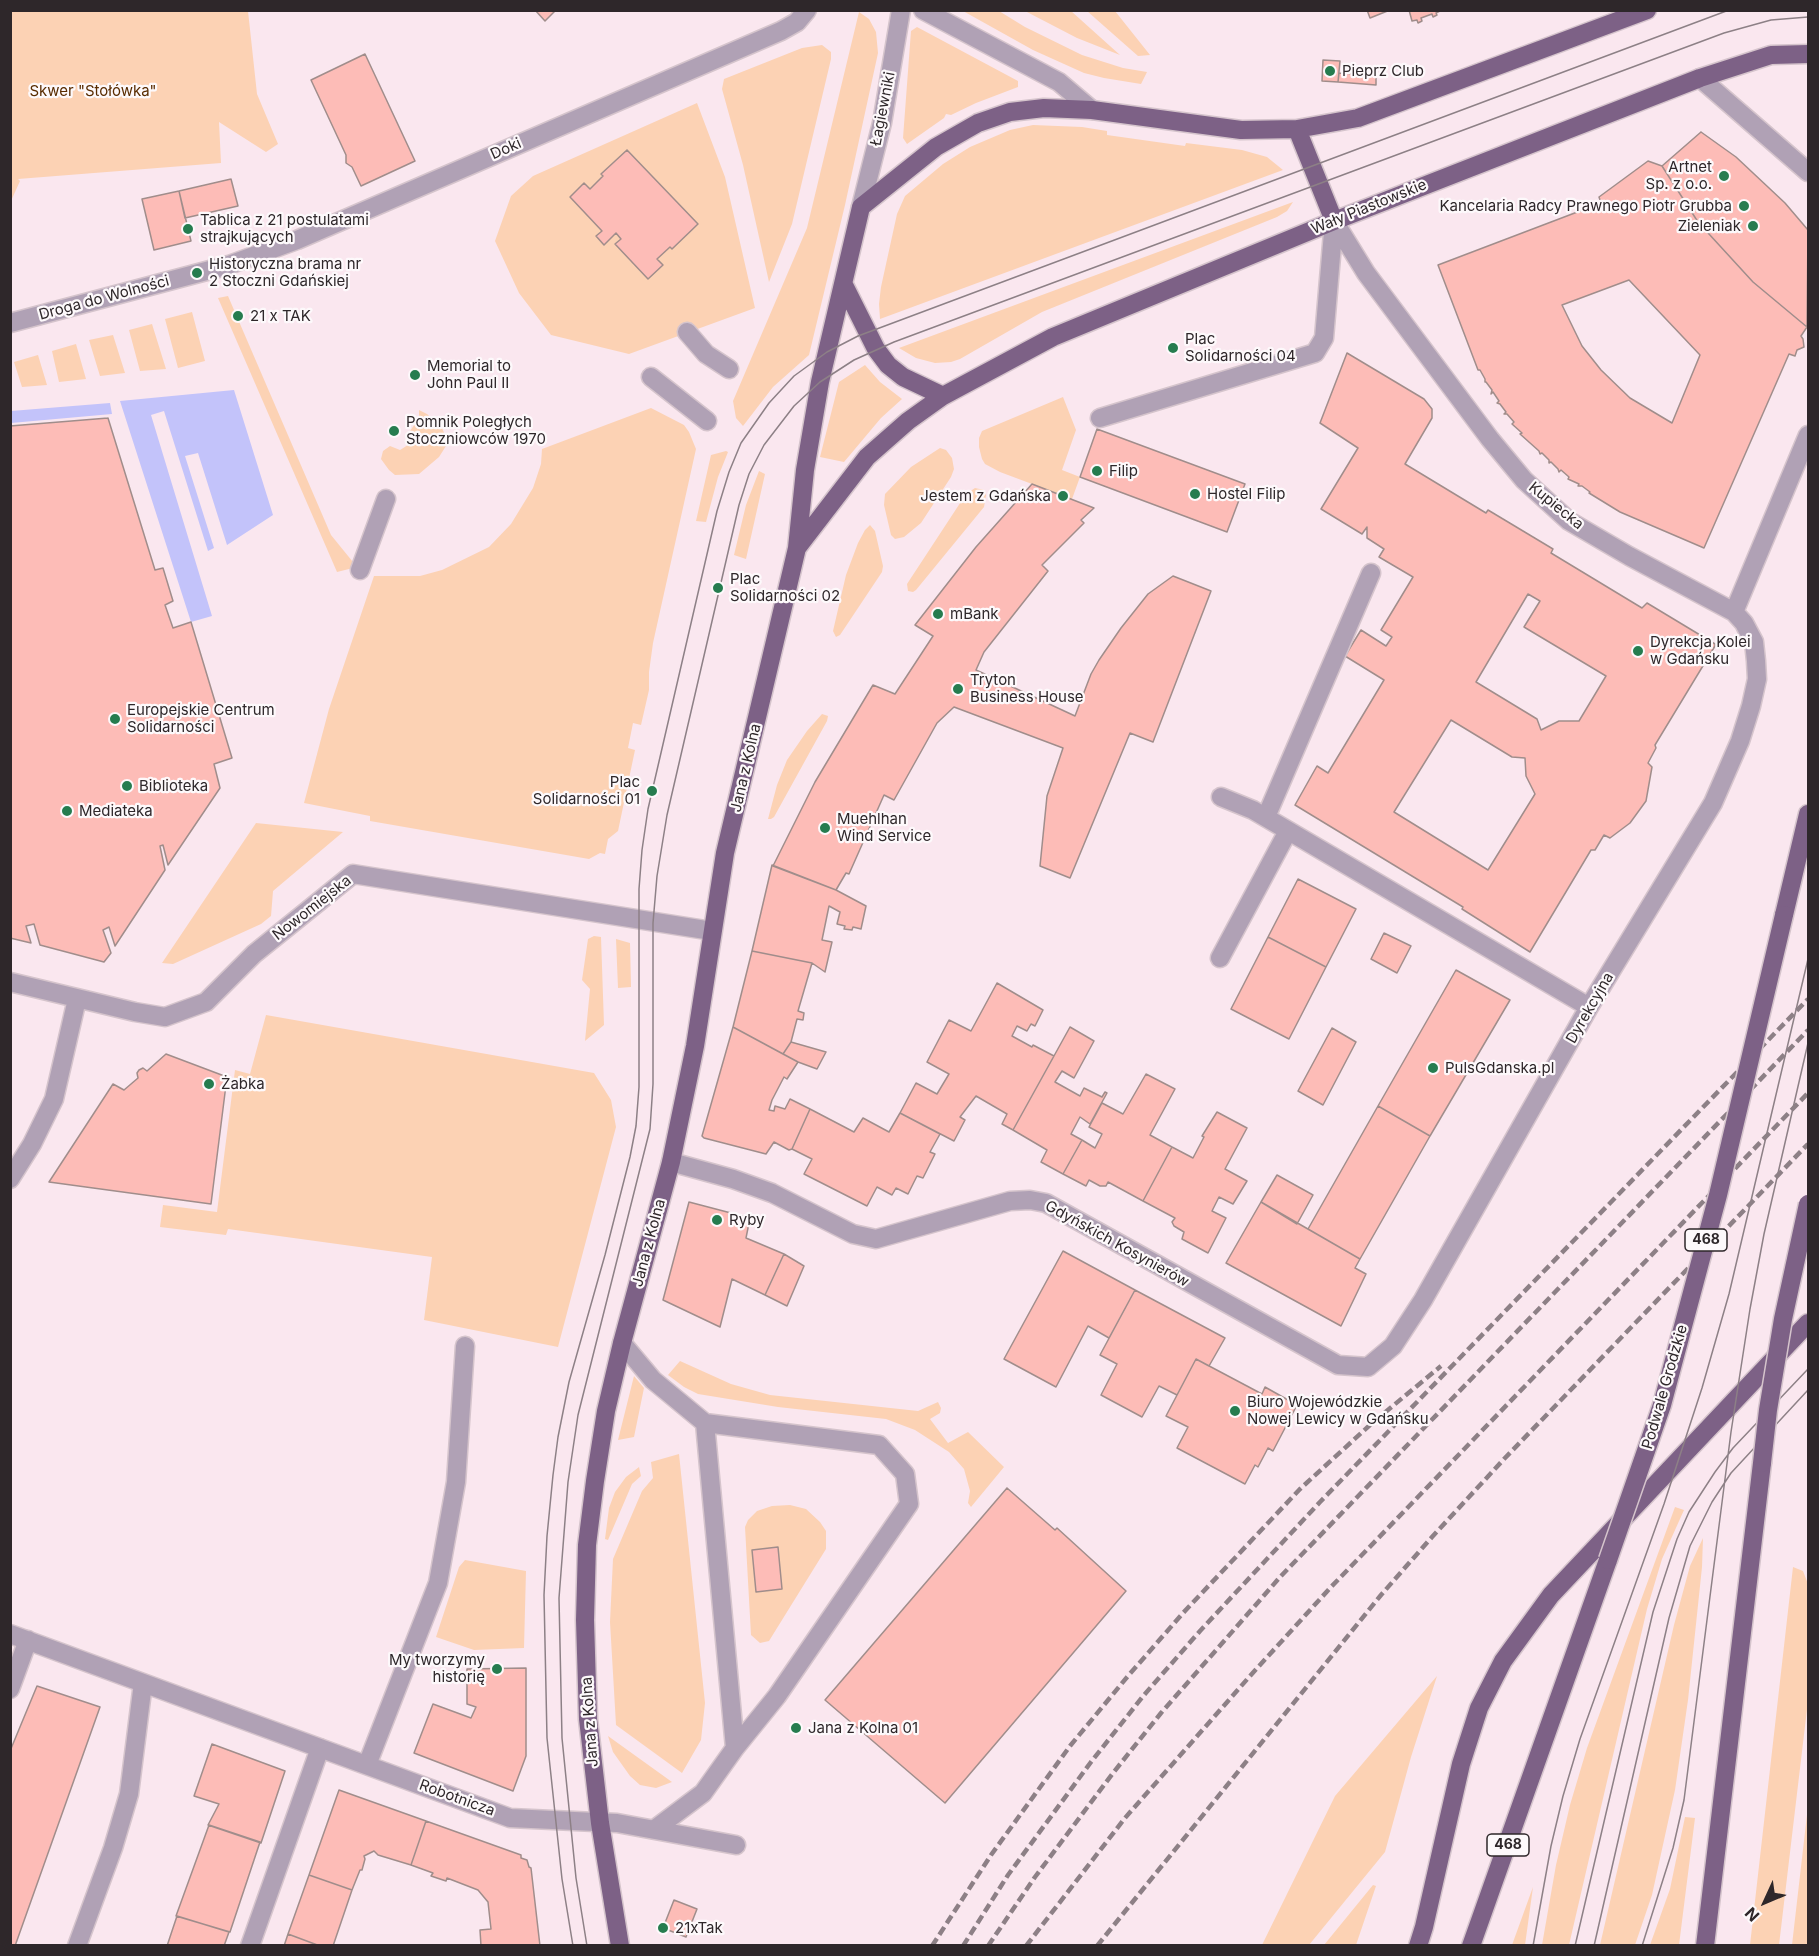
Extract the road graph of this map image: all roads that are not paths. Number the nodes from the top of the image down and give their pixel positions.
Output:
1 (807, 10) edge
2 (901, 10) edge
3 (923, 10) edge
4 (1647, 10) edge
5 (1809, 54) edge
6 (1700, 78) junction
7 (1092, 110) junction
8 (1297, 129) junction
9 (1809, 172) edge
10 (861, 207) junction
11 (1334, 221) junction
12 (197, 273) joint
13 (844, 285) junction
14 (10, 323) edge
15 (687, 332) dead end
16 (729, 369) dead end
17 (651, 377) dead end
18 (943, 396) junction
19 (1100, 418) dead end
20 (707, 421) dead end
21 (1809, 435) edge
22 (386, 499) dead end
23 (797, 548) junction
24 (360, 570) dead end
25 (1371, 573) dead end
26 (1734, 612) junction
27 (1221, 797) dead end
28 (1809, 814) edge
29 (1266, 817) junction
30 (1288, 831) junction
31 (712, 931) junction
32 (1220, 958) dead end
33 (10, 982) edge
34 (77, 999) junction
35 (1589, 1007) junction
36 (671, 1162) junction
37 (10, 1179) edge
38 (1809, 1204) edge
39 (1809, 1323) edge
40 (622, 1343) junction
41 (465, 1346) dead end
42 (1347, 1367) joint
43 (705, 1423) junction
44 (10, 1634) edge
45 (28, 1640) junction
46 (143, 1683) junction
47 (10, 1689) edge
48 (320, 1748) junction
49 (735, 1748) junction
50 (367, 1765) junction
51 (600, 1823) junction
52 (655, 1829) junction
53 (736, 1845) dead end
54 (77, 1946) edge
55 (250, 1946) edge
56 (620, 1946) edge
57 (1418, 1946) edge
58 (1472, 1946) edge
59 (1705, 1946) edge

1 - 12 street, Doki
2 - 10 street, Łagiewniki
3 - 7 street
4 - 8 main road
5 - 6 main road, Wały Piastowskie
6 - 9 street
6 - 11 main road, Wały Piastowskie
7 - 8 main road
7 - 10 main road
8 - 11 main road
10 - 13 main road
11 - 18 main road, Wały Piastowskie
11 - 19 street
11 - 26 street, Kupiecka
12 - 14 street, Droga do Wolności
13 - 18 main road
13 - 23 main road, Jana z Kolna
15 - 16 street
17 - 20 street
18 - 23 main road, Jana z Kolna
21 - 26 street
22 - 24 street
23 - 31 main road, Jana z Kolna
25 - 29 street
26 - 35 street, Dyrekcyjna
27 - 29 street
28 - 58 main road, Podwale Grodzkie / 468, bridge
29 - 30 street
30 - 32 street
30 - 35 street
31 - 34 street, Nowomiejska
31 - 36 main road, Jana z Kolna
33 - 34 street, Nowomiejska
34 - 37 street
35 - 42 street, Dyrekcyjna
36 - 40 main road, Jana z Kolna
36 - 42 street, Gdyńskich Kosynierów
38 - 59 main road, bridge
39 - 57 main road
40 - 43 street
40 - 51 main road, Jana z Kolna
41 - 50 street
43 - 49 street
43 - 49 street
44 - 45 street, Robotnicza
45 - 46 street, Robotnicza
45 - 47 street
46 - 48 street, Robotnicza
46 - 54 street
48 - 50 street, Robotnicza
48 - 55 street
49 - 52 street
50 - 51 street, Robotnicza
51 - 52 street, Robotnicza
51 - 56 main road, Jana z Kolna
52 - 53 street, Robotnicza

